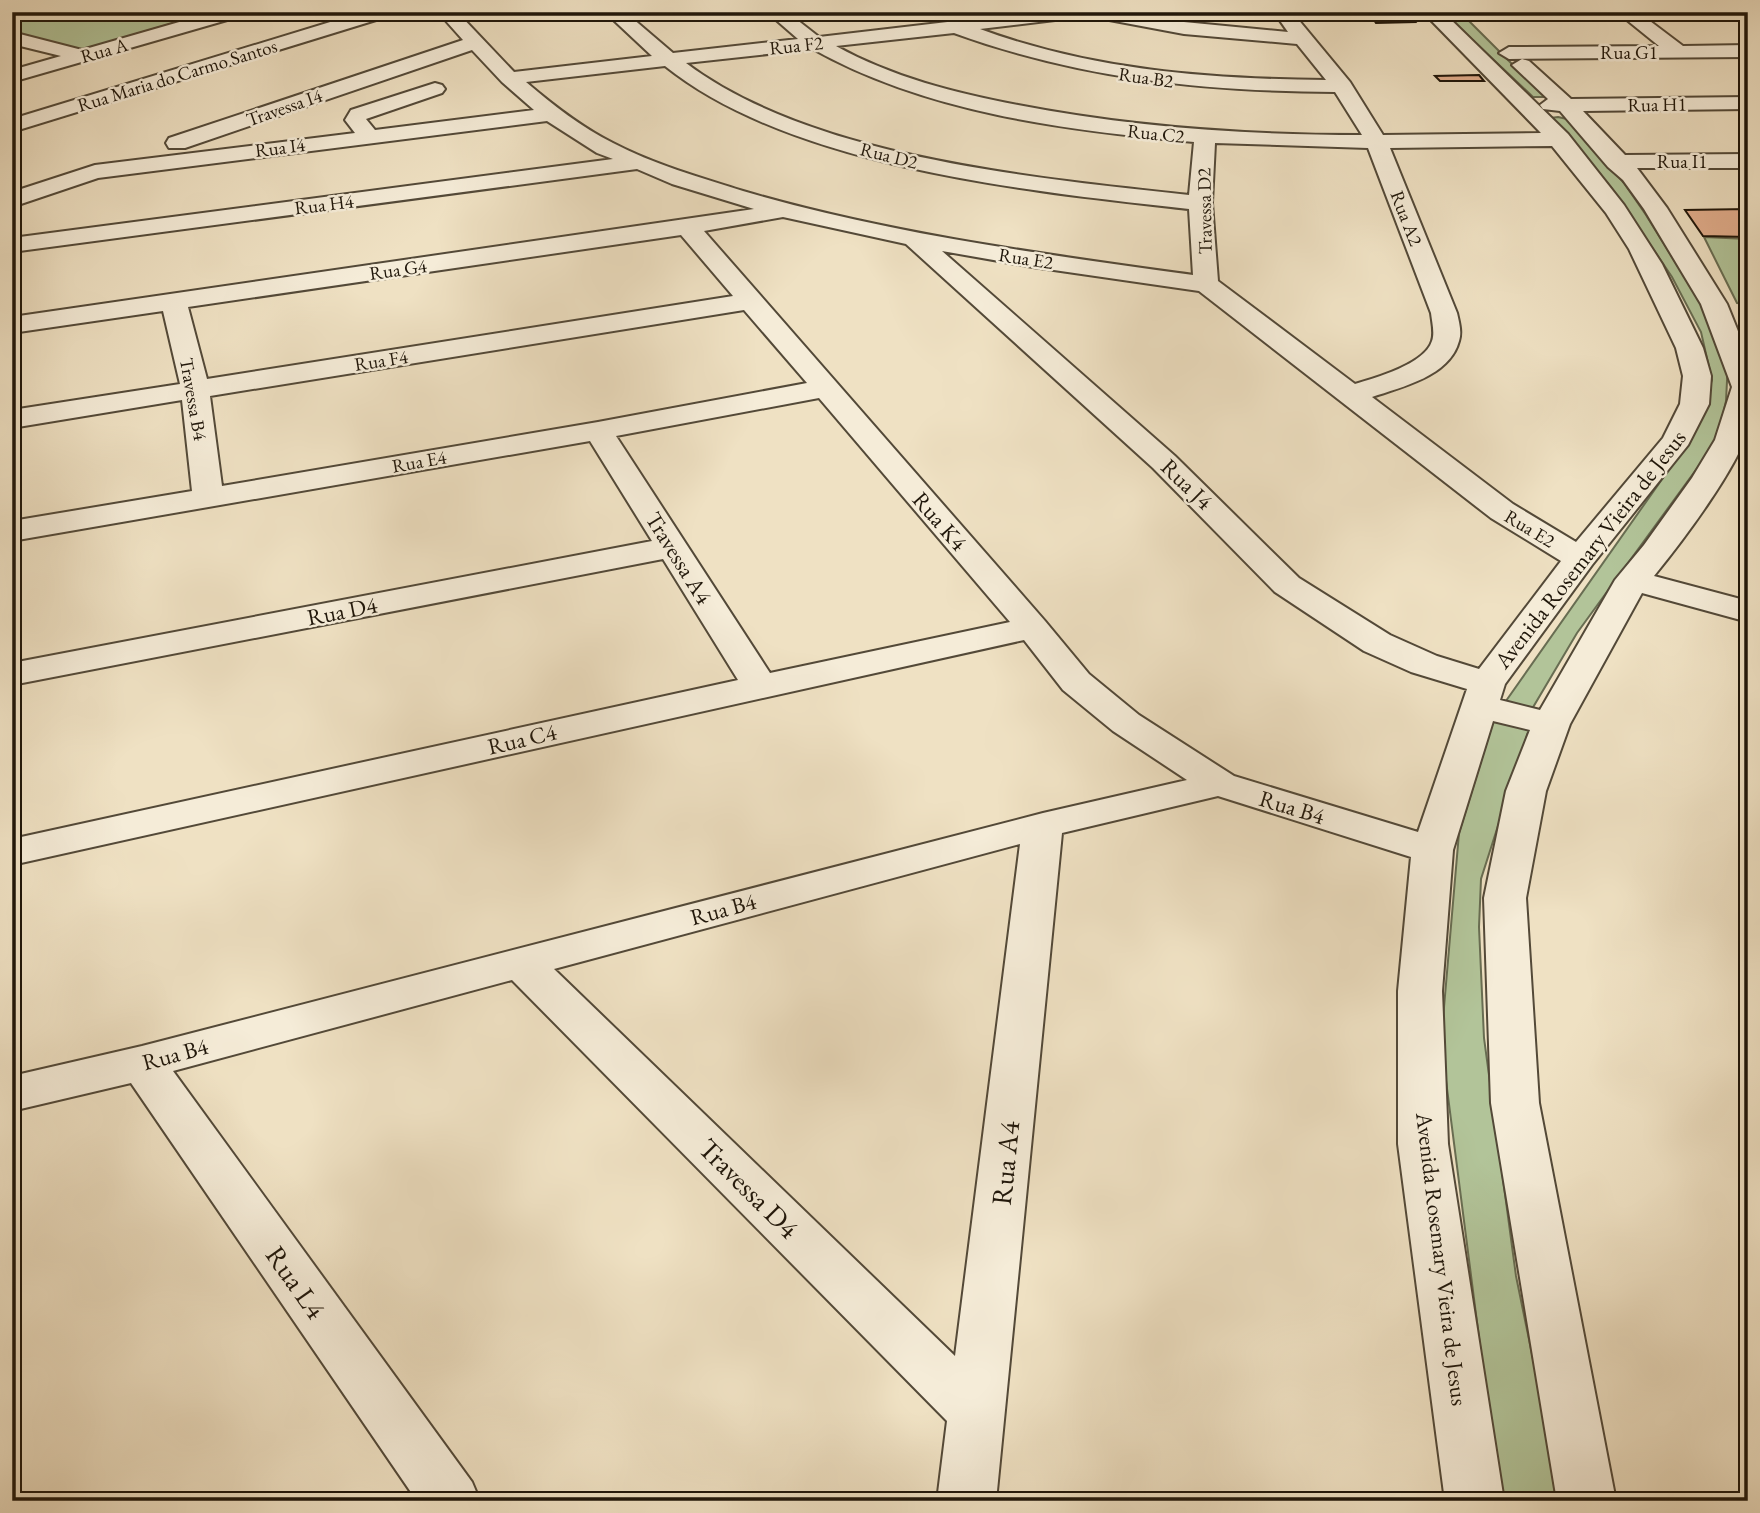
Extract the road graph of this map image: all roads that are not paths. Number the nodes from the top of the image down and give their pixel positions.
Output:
1 (383, 12) edge
2 (447, 12) edge
3 (614, 12) edge
4 (776, 12) edge
5 (1083, 12) edge
6 (1092, 12) edge
7 (1283, 12) edge
8 (1432, 12) edge
9 (1468, 12) edge
10 (1626, 12) edge
11 (231, 21) edge
12 (956, 27) junction
13 (12, 38) edge
14 (1302, 39) junction
15 (282, 43) junction
16 (474, 43) junction
17 (815, 43) junction
18 (1748, 51) edge
19 (1679, 52) junction
20 (1509, 53) junction
21 (82, 56) junction
22 (667, 59) junction
23 (412, 63) junction
24 (12, 76) edge
25 (509, 78) junction
26 (1343, 86) junction
27 (435, 89) junction
28 (1748, 103) edge
29 (551, 114) junction
30 (1563, 122) junction
31 (467, 124) junction
32 (12, 126) edge
33 (369, 136) junction
34 (1205, 138) junction
35 (1377, 142) junction
36 (1748, 161) edge
37 (1616, 162) junction
38 (636, 163) junction
39 (95, 172) junction
40 (12, 200) edge
41 (1200, 203) junction
42 (783, 210) junction
43 (687, 227) junction
44 (914, 239) junction
45 (12, 245) edge
46 (1206, 284) junction
47 (750, 301) junction
48 (174, 302) junction
49 (1731, 308) edge
50 (12, 325) edge
51 (1747, 387) edge
52 (825, 388) junction
53 (195, 389) junction
54 (1352, 395) junction
55 (12, 418) edge
56 (598, 431) junction
57 (208, 497) junction
58 (12, 531) edge
59 (673, 547) junction
60 (1580, 558) junction
61 (1632, 580) junction
62 (1748, 612) edge
63 (1033, 628) junction
64 (12, 674) edge
65 (760, 686) junction
66 (1483, 695) junction
67 (1551, 724) junction
68 (1220, 784) junction
69 (1043, 825) junction
70 (1432, 850) junction
71 (12, 852) edge
72 (520, 962) junction
73 (142, 1063) junction
74 (12, 1094) edge
75 (977, 1414) junction
76 (451, 1501) edge
77 (966, 1501) edge
78 (1475, 1501) edge
79 (1587, 1501) edge

1 - 15 street, Rua Maria do Carmo Santos
2 - 16 street, Rua E2
3 - 22 street, Rua D2
4 - 17 street, Rua C2
5 - 12 street, Rua F2
6 - 14 street
7 - 14 street, Rua A2
8 - 30 street, Avenida Rosemary Vieira de Jesus
9 - 20 street, Avenida Rosemary Vieira de Jesus
10 - 19 street
11 - 15 street
11 - 21 street, Rua A
12 - 17 street, Rua F2
12 - 26 street, Rua B2
13 - 21 street
14 - 26 street, Rua A2
15 - 32 street, Rua Maria do Carmo Santos
16 - 23 street, Travessa I4
16 - 25 street, Rua E2
17 - 22 street, Rua F2
17 - 34 street, Rua C2
18 - 19 street, Rua G1
19 - 20 street, Rua G1
20 - 30 street, Avenida Rosemary Vieira de Jesus
21 - 24 street, Rua A
22 - 25 street, Rua F2
22 - 41 street, Rua D2
23 - 27 street
23 - 39 street, Travessa I4
25 - 29 street, Rua E2
26 - 35 street, Rua A2
27 - 31 street
27 - 33 street
28 - 30 street, Rua H1
29 - 31 street, Rua I4
29 - 38 street, Rua E2
30 - 35 street, Rua C2
30 - 37 street, Avenida Rosemary Vieira de Jesus
30 - 60 street, Avenida Rosemary Vieira de Jesus
31 - 33 street, Rua I4
33 - 39 street, Rua I4
34 - 35 street, Rua C2
34 - 41 street, Travessa D2
35 - 54 street, Rua A2
36 - 37 street, Rua I1
37 - 49 street, Avenida Rosemary Vieira de Jesus
38 - 42 street, Rua E2
38 - 45 street, Rua H4
39 - 40 street, Rua I4
41 - 46 street, Travessa D2
42 - 43 street, Rua G4
42 - 44 street, Rua E2
43 - 47 street, Rua K4
43 - 48 street, Rua G4
44 - 46 street, Rua E2
44 - 66 street, Rua J4
46 - 54 street, Rua E2
47 - 52 street, Rua K4
47 - 53 street, Rua F4
48 - 50 street, Rua G4
48 - 53 street, Travessa B4
49 - 51 street, Avenida Rosemary Vieira de Jesus
51 - 61 street, Avenida Rosemary Vieira de Jesus
52 - 56 street, Rua E4
52 - 63 street, Rua K4
53 - 55 street, Rua F4
53 - 57 street, Travessa B4
54 - 60 street, Rua E2
56 - 57 street, Rua E4
56 - 59 street, Travessa A4
57 - 58 street, Rua E4
59 - 64 street, Rua D4
59 - 65 street, Travessa A4
60 - 66 street, Avenida Rosemary Vieira de Jesus
61 - 62 street
61 - 67 street, Avenida Rosemary Vieira de Jesus
63 - 65 street, Rua C4
63 - 68 street, Rua K4
65 - 71 street, Rua C4
66 - 67 street, Rua J4
66 - 70 street, Avenida Rosemary Vieira de Jesus
67 - 79 street, Avenida Rosemary Vieira de Jesus
68 - 69 street, Rua B4
68 - 70 street, Rua B4
69 - 72 street, Rua B4
69 - 75 street, Rua A4
70 - 78 street, Avenida Rosemary Vieira de Jesus
72 - 73 street, Rua B4
72 - 75 street, Travessa D4
73 - 74 street, Rua B4
73 - 76 street, Rua L4
75 - 77 street, Rua A4

